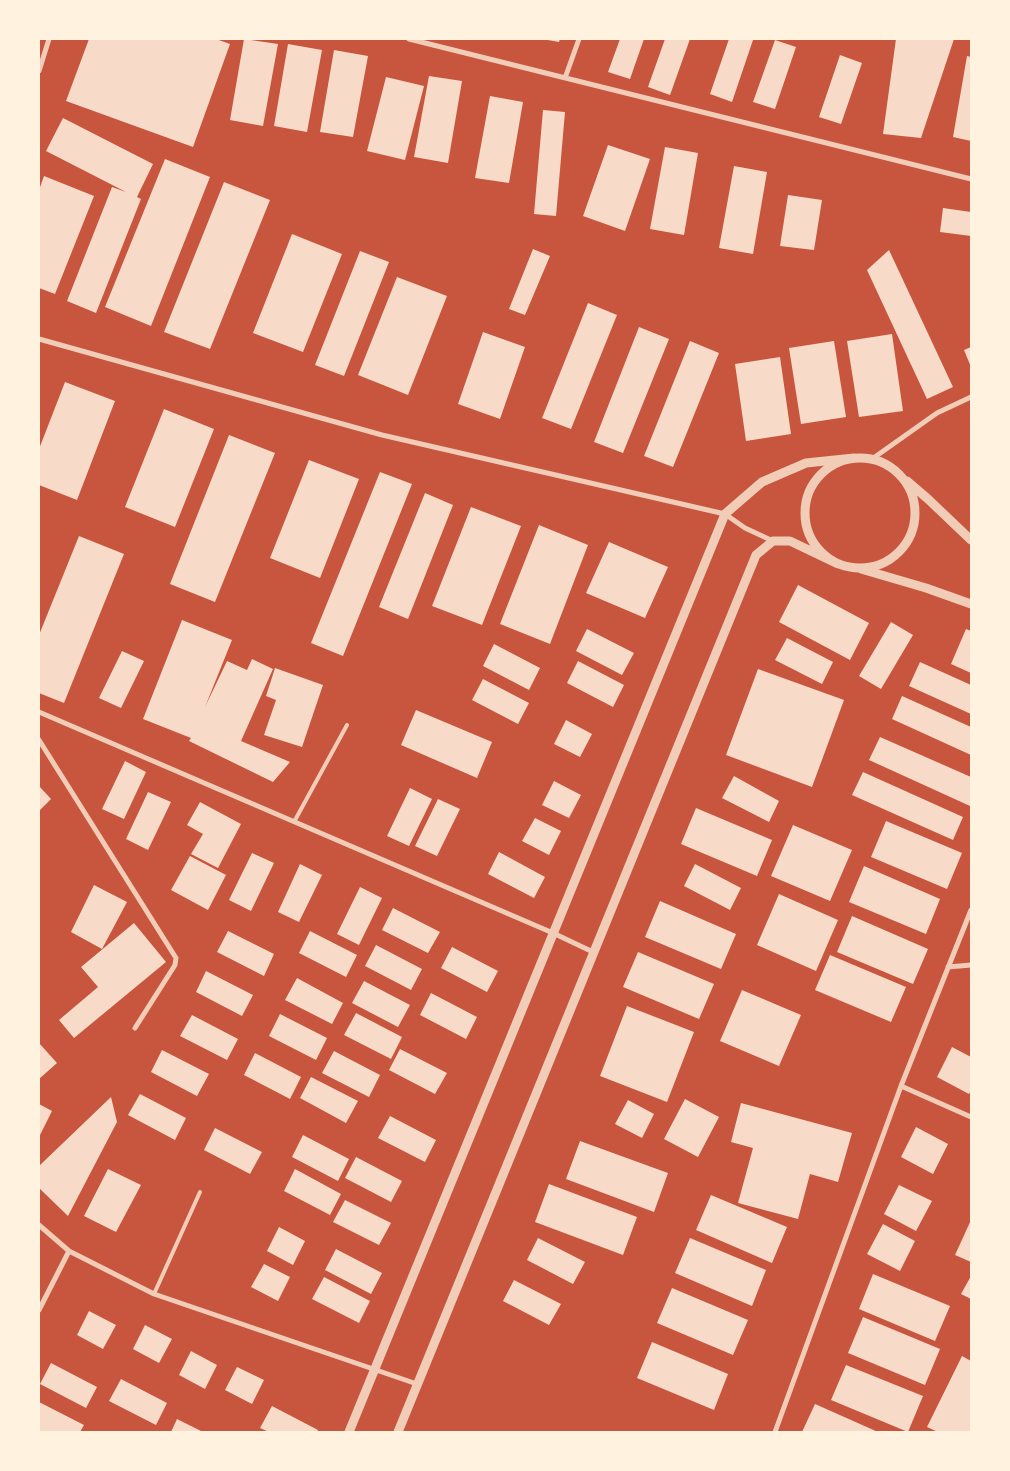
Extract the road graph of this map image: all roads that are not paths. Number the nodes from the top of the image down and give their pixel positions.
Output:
1 (49, 39) edge
2 (410, 39) edge
3 (579, 39) edge
4 (39, 71) edge
5 (566, 78) junction
6 (971, 179) edge
7 (39, 339) edge
8 (971, 397) edge
9 (854, 458) junction
10 (872, 459) junction
11 (902, 478) junction
12 (725, 514) junction
13 (971, 540) edge
14 (773, 541) junction
15 (838, 564) junction
16 (856, 568) junction
17 (971, 604) edge
18 (39, 712) edge
19 (347, 725) dead end
20 (39, 740) edge
21 (294, 822) junction
22 (971, 910) edge
23 (553, 933) junction
24 (593, 952) junction
25 (971, 965) edge
26 (948, 967) junction
27 (135, 1028) dead end
28 (901, 1086) junction
29 (971, 1117) edge
30 (200, 1192) dead end
31 (39, 1225) edge
32 (70, 1251) junction
33 (154, 1294) junction
34 (39, 1310) edge
35 (374, 1370) junction
36 (417, 1384) junction
37 (349, 1432) edge
38 (398, 1432) edge
39 (775, 1432) edge

1 - 4 street
2 - 5 street
3 - 5 street
5 - 6 street
7 - 12 street
8 - 10 street
9 - 10 street
9 - 12 street
9 - 15 street
10 - 11 street
11 - 13 street
11 - 16 street
12 - 14 street
12 - 23 street
14 - 15 street
14 - 24 street
15 - 16 street
16 - 17 street
18 - 21 street
19 - 21 lane
20 - 27 street
21 - 23 street
22 - 26 street
23 - 24 street
23 - 35 street
24 - 36 street
25 - 26 street
26 - 28 street
28 - 29 street
28 - 39 street
30 - 33 lane
31 - 32 street
32 - 33 street
32 - 34 street
33 - 35 street
35 - 36 street
35 - 37 street
36 - 38 street

